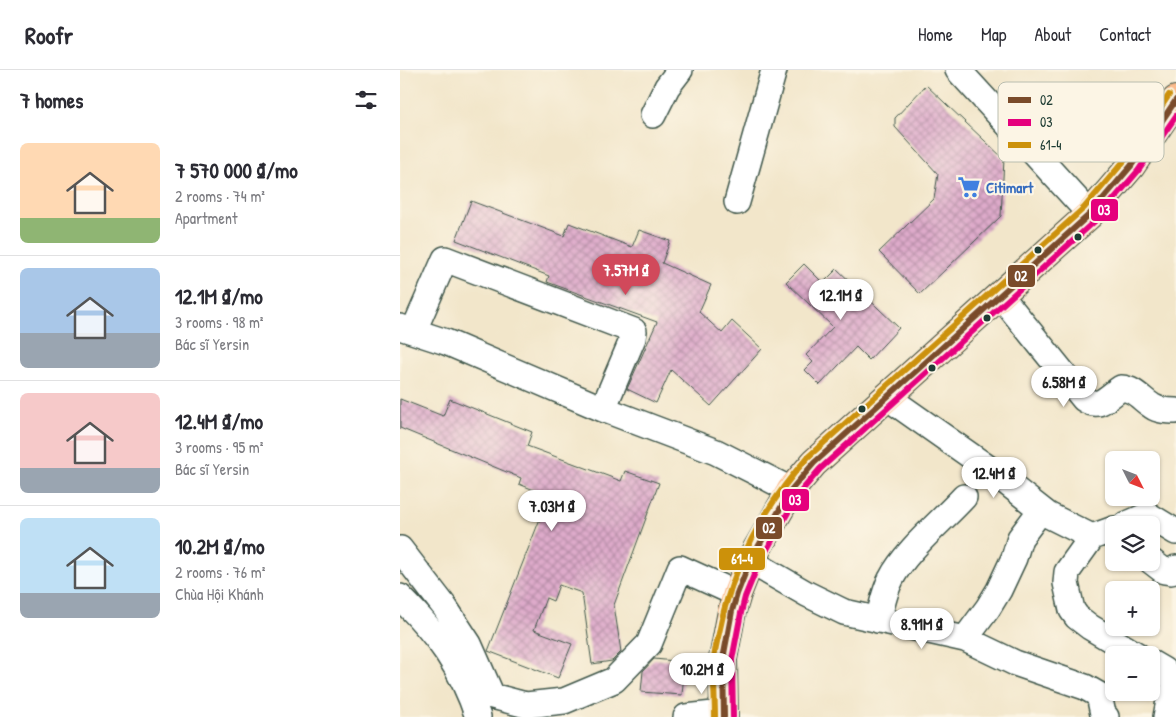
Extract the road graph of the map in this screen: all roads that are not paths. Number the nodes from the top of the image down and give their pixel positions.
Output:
1 (680, 70) edge
2 (774, 70) edge
3 (958, 70) edge
4 (1176, 100) edge
5 (998, 114) edge
6 (653, 115) dead end
7 (1164, 118) edge
8 (1042, 162) edge
9 (1134, 162) edge
10 (737, 202) dead end
11 (1090, 214) junction
12 (1000, 295) junction
13 (407, 329) edge
14 (887, 397) junction
15 (603, 409) junction
16 (1176, 411) edge
17 (790, 490) junction
18 (964, 497) dead end
19 (1041, 510) junction
20 (1160, 522) edge
21 (1105, 532) edge
22 (1176, 532) edge
23 (1105, 537) edge
24 (400, 549) edge
25 (750, 561) junction
26 (1160, 568) edge
27 (1176, 568) edge
28 (737, 594) junction
29 (400, 597) edge
30 (878, 620) junction
31 (965, 638) junction
32 (1122, 646) edge
33 (1160, 668) edge
34 (1176, 682) edge
35 (1176, 687) edge
36 (724, 715) edge
37 (478, 717) edge
38 (686, 717) edge
39 (1106, 717) edge
40 (1166, 717) edge

1 - 6 street
2 - 10 street
3 - 5 street
4 - 7 main road
8 - 11 street
9 - 11 main road
11 - 12 main road
12 - 14 main road
12 - 16 street
13 - 15 street
13 - 15 street
14 - 17 main road
14 - 19 street
15 - 17 street
17 - 25 main road
18 - 30 street
19 - 21 street
19 - 31 street
20 - 22 street
23 - 32 street
24 - 28 street
25 - 28 main road
25 - 30 street
26 - 27 street
28 - 36 main road
29 - 37 street
30 - 31 street
31 - 39 street
33 - 34 street
35 - 40 street
36 - 38 street

